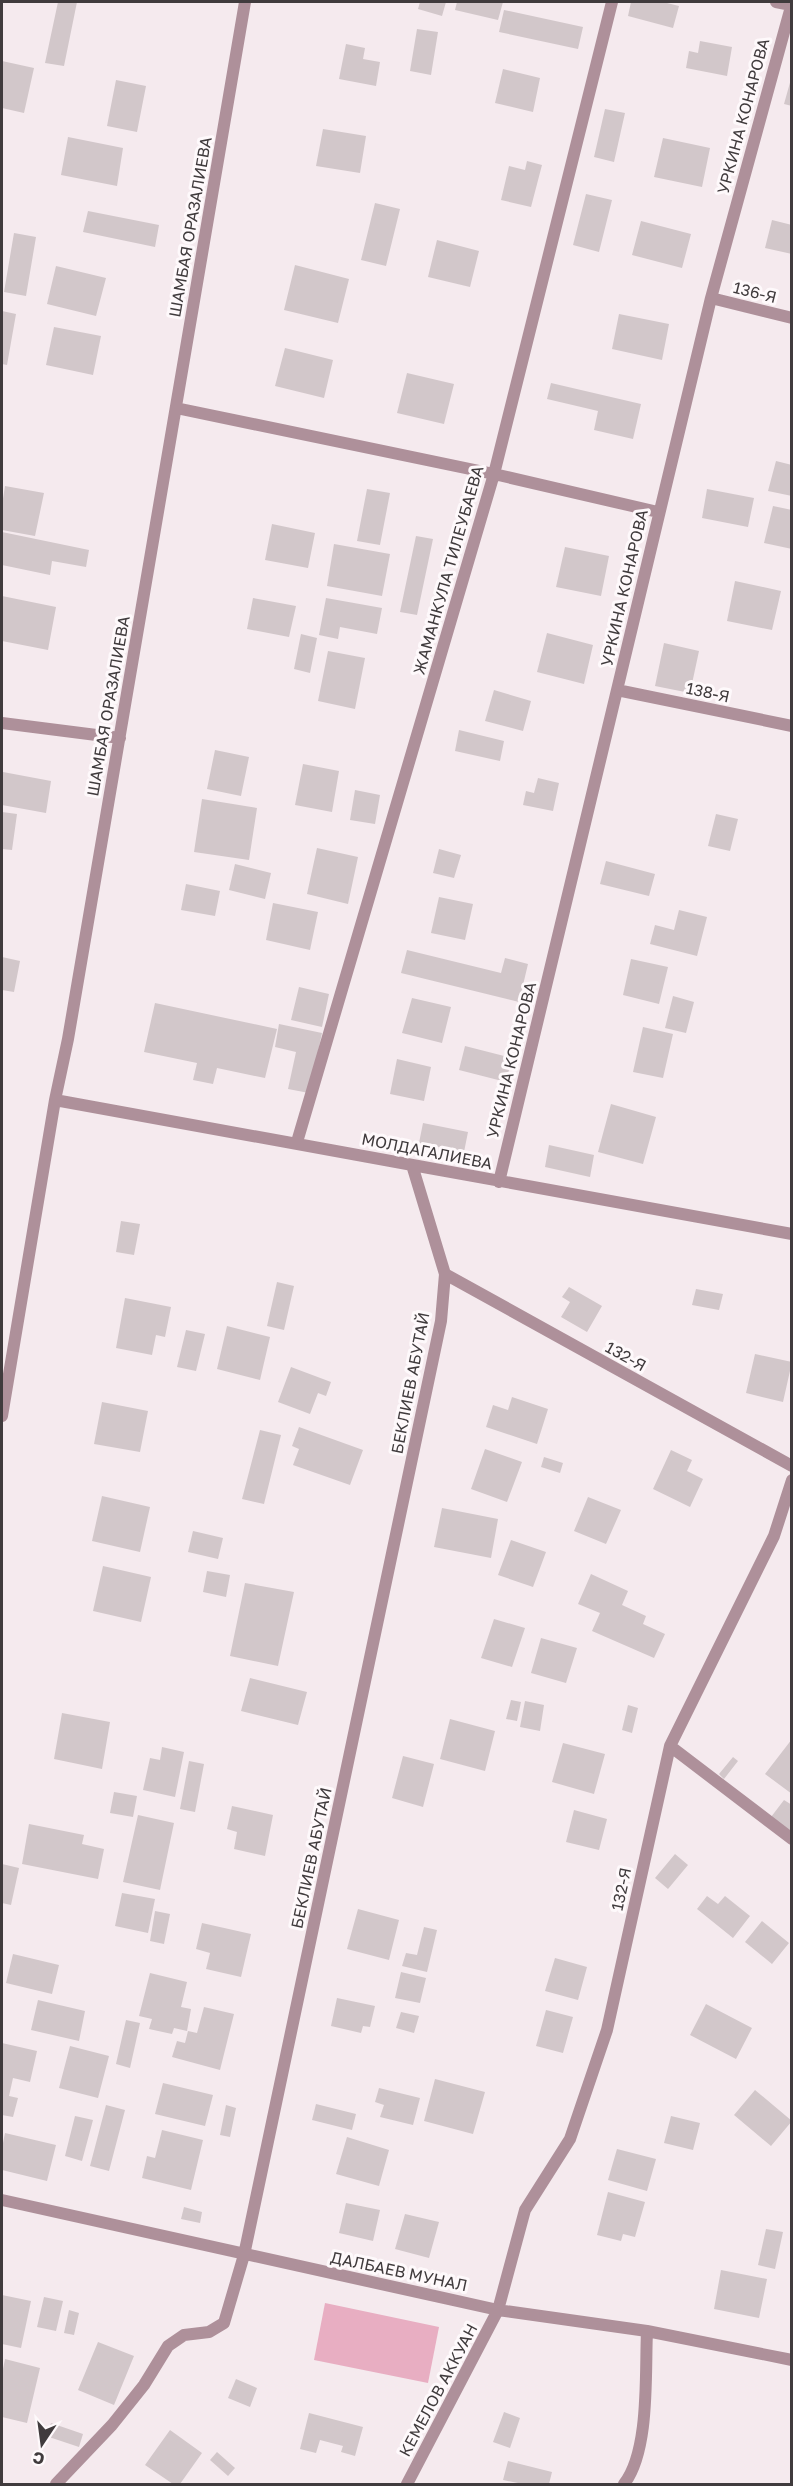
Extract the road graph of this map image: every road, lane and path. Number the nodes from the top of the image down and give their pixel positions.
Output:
1 (245, 2) edge
2 (612, 2) edge
3 (776, 2) edge
4 (791, 4) edge
5 (711, 298) junction
6 (792, 318) edge
7 (176, 408) junction
8 (494, 474) junction
9 (658, 512) junction
10 (617, 690) junction
11 (2, 723) edge
12 (792, 726) edge
13 (120, 738) junction
14 (55, 1100) junction
15 (297, 1142) junction
16 (412, 1165) junction
17 (499, 1182) junction
18 (792, 1234) edge
19 (445, 1274) junction
20 (2, 1416) edge
21 (792, 1466) edge
22 (792, 1480) edge
23 (670, 1746) junction
24 (792, 1839) edge
25 (2, 2200) edge
26 (244, 2254) junction
27 (498, 2310) junction
28 (647, 2331) junction
29 (792, 2360) edge
30 (56, 2484) edge
31 (407, 2484) edge
32 (624, 2484) edge

1 - 7 street, ШАМБАЯ ОРАЗАЛИЕВА
2 - 8 street, ЖАМАНКУЛА ТИЛЕУБАЕВА
3 - 4 street
4 - 5 street, УРКИНА КОНАРОВА
5 - 6 street, 136-Я
5 - 9 street, УРКИНА КОНАРОВА
7 - 8 street
7 - 13 street, ШАМБАЯ ОРАЗАЛИЕВА
8 - 9 street
8 - 15 street, ЖАМАНКУЛА ТИЛЕУБАЕВА
9 - 10 street, УРКИНА КОНАРОВА
10 - 12 street, 138-Я
10 - 17 street, УРКИНА КОНАРОВА
11 - 13 street
13 - 14 street, ШАМБАЯ ОРАЗАЛИЕВА
14 - 15 street, МОЛДАГАЛИЕВА
14 - 20 street, ШАМБАЯ ОРАЗАЛИЕВА
15 - 16 street, МОЛДАГАЛИЕВА
16 - 17 street, МОЛДАГАЛИЕВА
16 - 19 street, БЕКЛИЕВ АБУТАЙ
17 - 18 street, МОЛДАГАЛИЕВА
19 - 21 street, 132-Я
19 - 26 street, БЕКЛИЕВ АБУТАЙ
22 - 23 street, 132-Я
23 - 24 street
23 - 27 street, 132-Я
25 - 26 street, ДАЛБАЕВ МУНАЛ
26 - 27 street, ДАЛБАЕВ МУНАЛ
26 - 30 street, БЕКЛИЕВ АБУТАЙ
27 - 28 street, ДАЛБАЕВ МУНАЛ
27 - 31 street, КЕМЕЛОВ АККУАН
28 - 29 street, ДАЛБАЕВ МУНАЛ
28 - 32 street

